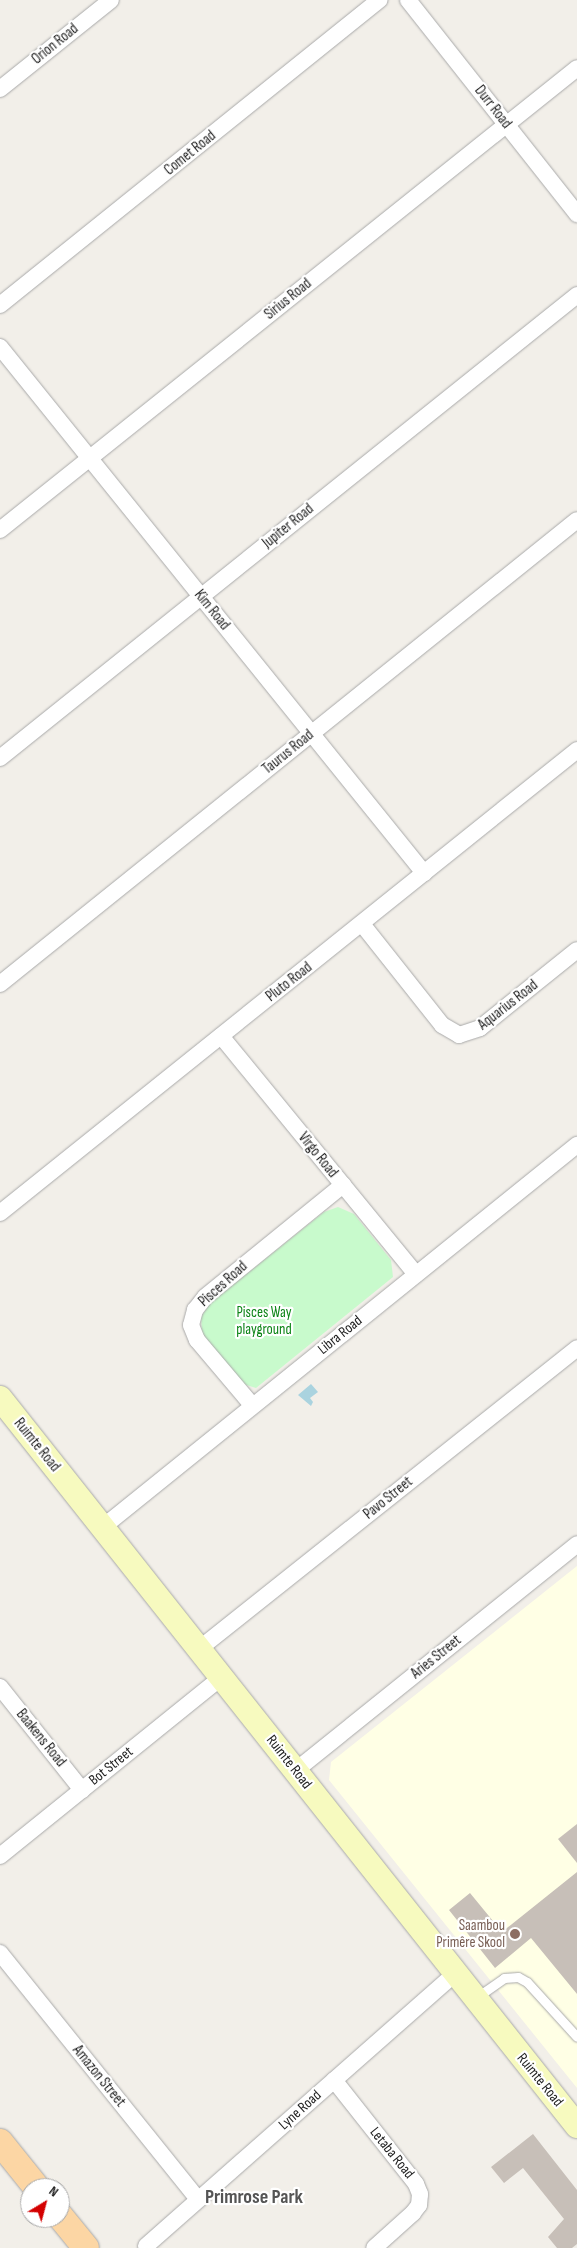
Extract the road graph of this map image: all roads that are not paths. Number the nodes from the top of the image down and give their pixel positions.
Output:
1 (111, 0) edge
2 (380, 0) edge
3 (408, 0) edge
4 (577, 68) edge
5 (0, 89) edge
6 (507, 124) junction
7 (577, 214) edge
8 (577, 295) edge
9 (0, 305) edge
10 (0, 347) edge
11 (89, 459) junction
12 (577, 520) edge
13 (0, 530) edge
14 (201, 596) junction
15 (311, 734) junction
16 (577, 750) edge
17 (0, 758) edge
18 (424, 873) junction
19 (362, 924) junction
20 (577, 950) edge
21 (0, 984) edge
22 (221, 1036) junction
23 (577, 1145) edge
24 (343, 1185) junction
25 (0, 1213) edge
26 (416, 1274) junction
27 (577, 1348) edge
28 (0, 1398) edge
29 (252, 1405) junction
30 (103, 1527) junction
31 (577, 1544) edge
32 (199, 1649) junction
33 (222, 1677) junction
34 (0, 1688) edge
35 (295, 1771) junction
36 (82, 1790) junction
37 (0, 1856) edge
38 (0, 1952) edge
39 (454, 1974) junction
40 (474, 1999) junction
41 (577, 2037) edge
42 (334, 2080) junction
43 (577, 2126) edge
44 (0, 2142) edge
45 (30, 2178) edge
46 (198, 2199) junction
47 (70, 2228) edge
48 (146, 2246) dead end
49 (86, 2248) edge
50 (374, 2248) edge

1 - 5 street, Orion Road
2 - 9 street, Comet Road
3 - 6 street, Durr Road
4 - 6 street, Sirius Road
6 - 7 street, Durr Road
6 - 11 street, Sirius Road
8 - 14 street, Jupiter Road
10 - 11 street, Kim Road
11 - 13 street, Sirius Road
11 - 14 street, Kim Road
12 - 15 street, Taurus Road
14 - 15 street, Kim Road
14 - 17 street, Jupiter Road
15 - 18 street, Kim Road
15 - 21 street, Taurus Road
16 - 18 street, Pluto Road
18 - 19 street, Pluto Road
19 - 20 street, Aquarius Road
19 - 22 street, Pluto Road
22 - 24 street, Virgo Road
22 - 25 street, Pluto Road
23 - 26 street, Libra Road
24 - 26 street, Virgo Road
24 - 29 street, Pisces Road
26 - 29 street, Libra Road
27 - 32 street, Pavo Street
28 - 30 street, Ruimte Road
29 - 30 street, Libra Road
30 - 32 street, Ruimte Road
31 - 35 street, Aries Street
32 - 33 street, Ruimte Road
33 - 35 street, Ruimte Road
33 - 36 street, Bot Street
34 - 36 street, Baakens Road
35 - 39 street, Ruimte Road
36 - 37 street, Bot Street
38 - 46 street, Amazon Street
39 - 40 street, Ruimte Road
39 - 42 street, Lyne Road
40 - 41 lane
40 - 43 street, Ruimte Road
42 - 46 street, Lyne Road
42 - 50 street, Letaba Road
44 - 45 main road
46 - 48 street, Lyne Road
47 - 49 main road

